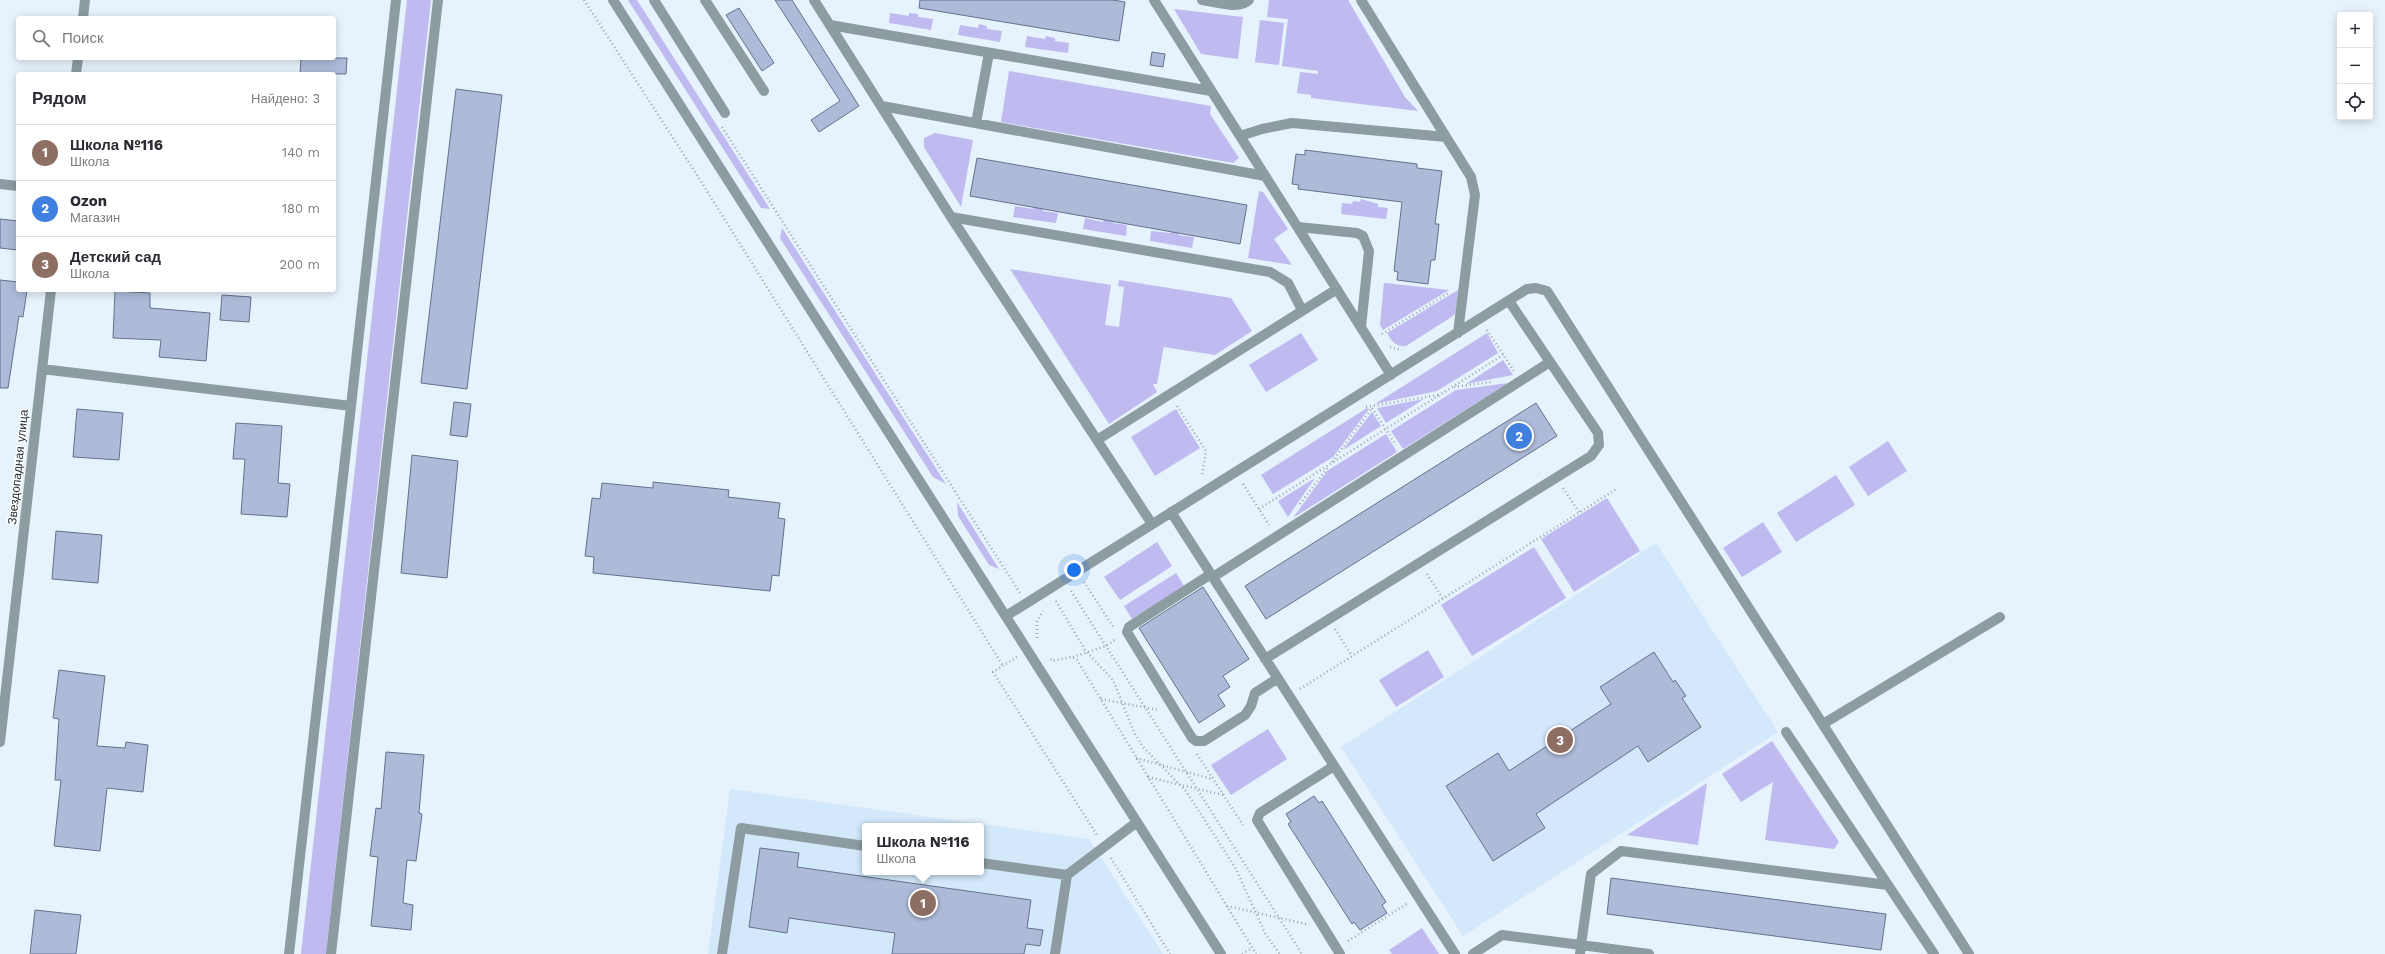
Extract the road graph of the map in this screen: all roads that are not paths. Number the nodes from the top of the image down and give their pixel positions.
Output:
1 (85, 0) edge
2 (396, 0) edge
3 (438, 0) edge
4 (613, 0) edge
5 (654, 0) edge
6 (706, 0) edge
7 (814, 0) edge
8 (1154, 0) edge
9 (1202, 0) edge
10 (1249, 0) edge
11 (1361, 0) edge
12 (82, 16) edge
13 (830, 25) junction
14 (989, 52) junction
15 (78, 60) edge
16 (76, 72) edge
17 (1211, 91) junction
18 (764, 92) dead end
19 (882, 106) junction
20 (721, 117) road end
21 (976, 123) junction
22 (1240, 136) junction
23 (1446, 136) junction
24 (1265, 176) junction
25 (0, 184) edge
26 (16, 186) edge
27 (951, 217) junction
28 (1298, 227) junction
29 (1336, 289) junction
30 (51, 292) edge
31 (1509, 301) junction
32 (1302, 310) junction
33 (1361, 327) junction
34 (1458, 332) junction
35 (1550, 362) junction
36 (42, 369) junction
37 (1391, 375) junction
38 (351, 406) junction
39 (1098, 440) junction
40 (1171, 512) junction
41 (1152, 524) junction
42 (1212, 576) junction
43 (1006, 616) junction
44 (2000, 617) dead end
45 (5, 651) edge
46 (1265, 659) junction
47 (1278, 678) junction
48 (1823, 724) junction
49 (1786, 732) dead end
50 (0, 742) edge
51 (1334, 766) junction
52 (1137, 822) junction
53 (862, 846) edge
54 (984, 863) edge
55 (1067, 875) junction
56 (1888, 886) junction
57 (1580, 949) edge
58 (1338, 951) edge
59 (289, 954) edge
60 (331, 954) edge
61 (722, 954) edge
62 (1055, 954) edge
63 (1221, 954) edge
64 (1456, 954) edge
65 (1473, 954) edge
66 (1649, 954) edge
67 (1934, 954) edge
68 (1969, 954) edge

1 - 12 street
2 - 38 street
3 - 60 street
4 - 43 street
5 - 20 street
6 - 18 street
7 - 13 street
8 - 17 street
9 - 10 street
11 - 23 street
13 - 14 street
13 - 19 street
14 - 17 street
14 - 21 street
15 - 16 street
17 - 22 street
19 - 21 street
19 - 27 street
21 - 24 street
22 - 23 street
22 - 24 street
23 - 34 street
24 - 28 street
25 - 26 street
27 - 32 street
27 - 39 street
28 - 29 street
28 - 33 street
29 - 32 street
29 - 33 street
30 - 36 street, Звездопадная улица
31 - 34 street
31 - 35 street
31 - 48 street
32 - 39 street
33 - 37 street
34 - 37 street
35 - 42 street
35 - 46 street
36 - 38 street
36 - 45 street, Звездопадная улица
37 - 40 street
38 - 59 street
39 - 41 street
40 - 41 street
40 - 42 street
41 - 43 street
42 - 46 street
42 - 47 street
43 - 52 street
44 - 48 street
45 - 50 street, Звездопадная улица
46 - 47 street
47 - 51 street
48 - 68 street
49 - 56 street
51 - 58 street
51 - 64 street
52 - 55 street
52 - 63 street
53 - 61 street
54 - 55 street
55 - 62 street
56 - 57 street
56 - 67 street
57 - 65 street
57 - 66 street

